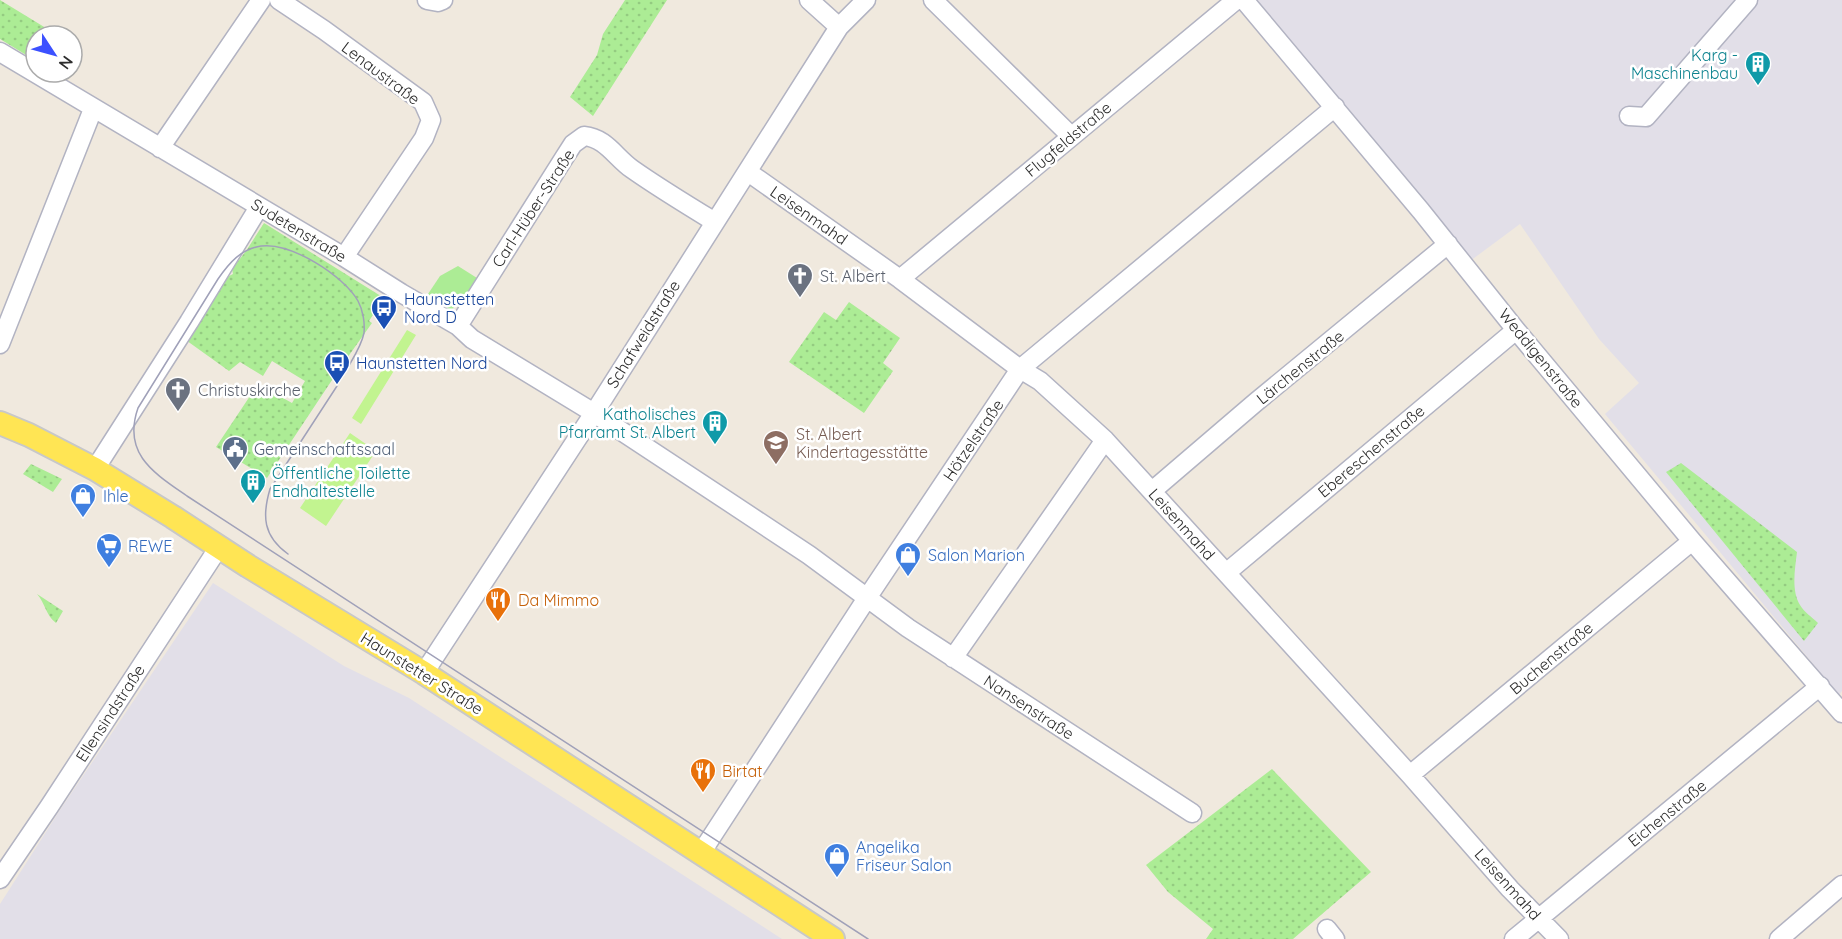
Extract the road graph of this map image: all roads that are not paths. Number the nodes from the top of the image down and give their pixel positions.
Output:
1 (261, 0) edge
2 (279, 0) edge
3 (809, 0) edge
4 (867, 0) edge
5 (933, 0) edge
6 (1236, 0) edge
7 (1244, 0) edge
8 (1748, 0) edge
9 (839, 27) junction
10 (0, 52) edge
11 (1335, 106) junction
12 (93, 109) junction
13 (1629, 116) dead end
14 (1071, 136) junction
15 (160, 148) junction
16 (748, 172) junction
17 (259, 207) junction
18 (715, 222) junction
19 (1448, 244) junction
20 (344, 257) junction
21 (900, 279) junction
22 (459, 326) junction
23 (1516, 330) junction
24 (0, 344) edge
25 (1020, 369) junction
26 (594, 413) junction
27 (0, 423) edge
28 (1105, 440) junction
29 (95, 469) junction
30 (1152, 491) junction
31 (1692, 541) junction
32 (219, 547) junction
33 (1226, 573) junction
34 (867, 598) junction
35 (953, 658) junction
36 (424, 673) junction
37 (1820, 686) junction
38 (1842, 713) edge
39 (1410, 775) junction
40 (1192, 813) dead end
41 (701, 853) junction
42 (0, 879) edge
43 (1842, 885) edge
44 (1539, 919) junction
45 (833, 939) edge
46 (1514, 939) edge
47 (1559, 939) edge
48 (1779, 939) edge

1 - 15 street
2 - 20 street, Lenaustraße
3 - 9 street
4 - 9 street, Schafweidstraße
5 - 14 street
6 - 14 street, Flugfeldstraße
7 - 11 street, Weddigenstraße
8 - 13 street
9 - 16 street, Schafweidstraße
10 - 12 street, Sudetenstraße
11 - 19 street, Weddigenstraße
11 - 25 street, Hötzelstraße
12 - 15 street, Sudetenstraße
12 - 24 street
14 - 21 street, Flugfeldstraße
15 - 17 street, Sudetenstraße
16 - 18 street, Schafweidstraße
16 - 21 street, Leisenmahd
17 - 20 street, Sudetenstraße
17 - 29 street
18 - 22 street, Carl-Hüber-Straße
18 - 26 street, Schafweidstraße
19 - 23 street, Weddigenstraße
19 - 30 street, Lärchenstraße
20 - 22 street, Sudetenstraße
21 - 25 street, Leisenmahd
22 - 26 street, Sudetenstraße
23 - 31 street, Weddigenstraße
23 - 33 street, Ebereschenstraße
25 - 28 street, Leisenmahd
25 - 34 street, Hötzelstraße
26 - 34 street, Sudetenstraße
26 - 36 street, Schafweidstraße
27 - 29 main road, Haunstetter Straße
28 - 30 street, Leisenmahd
28 - 35 street
29 - 32 main road, Haunstetter Straße
30 - 33 street, Leisenmahd
31 - 37 street, Weddigenstraße
31 - 39 street, Buchenstraße
32 - 36 main road, Haunstetter Straße
32 - 42 street, Ellensindstraße
33 - 39 street, Leisenmahd
34 - 35 street, Nansenstraße
34 - 41 street, Hötzelstraße
35 - 40 street, Nansenstraße
36 - 41 main road, Haunstetter Straße
37 - 38 street, Weddigenstraße
37 - 44 street, Eichenstraße
39 - 44 street, Leisenmahd
41 - 45 main road, Haunstetter Straße
43 - 48 street
44 - 46 street, Eichenstraße
44 - 47 street, Leisenmahd

